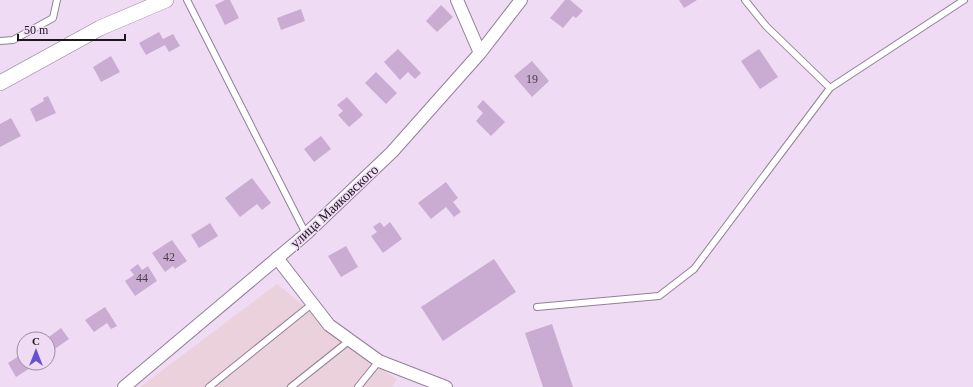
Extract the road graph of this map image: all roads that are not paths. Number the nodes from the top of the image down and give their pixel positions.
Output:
1 (57, 0) edge
2 (166, 0) edge
3 (187, 0) edge
4 (457, 0) edge
5 (521, 0) edge
6 (744, 0) edge
7 (964, 0) edge
8 (0, 41) edge
9 (480, 53) junction
10 (0, 83) edge
11 (830, 88) junction
12 (306, 234) junction
13 (276, 258) junction
14 (312, 304) junction
15 (537, 307) dead end
16 (350, 340) junction
17 (379, 361) junction
18 (124, 387) edge
19 (209, 387) edge
20 (291, 387) edge
21 (358, 387) edge
22 (446, 387) edge

1 - 8 lane
2 - 10 street
3 - 12 lane
4 - 9 street
5 - 9 street, улица Маяковского
6 - 11 lane
7 - 11 lane
9 - 12 street, улица Маяковского
11 - 15 lane
12 - 13 street, улица Маяковского
13 - 14 street
13 - 18 street, улица Маяковского
14 - 16 street
14 - 19 lane
16 - 17 street
16 - 20 lane
17 - 21 lane
17 - 22 street

